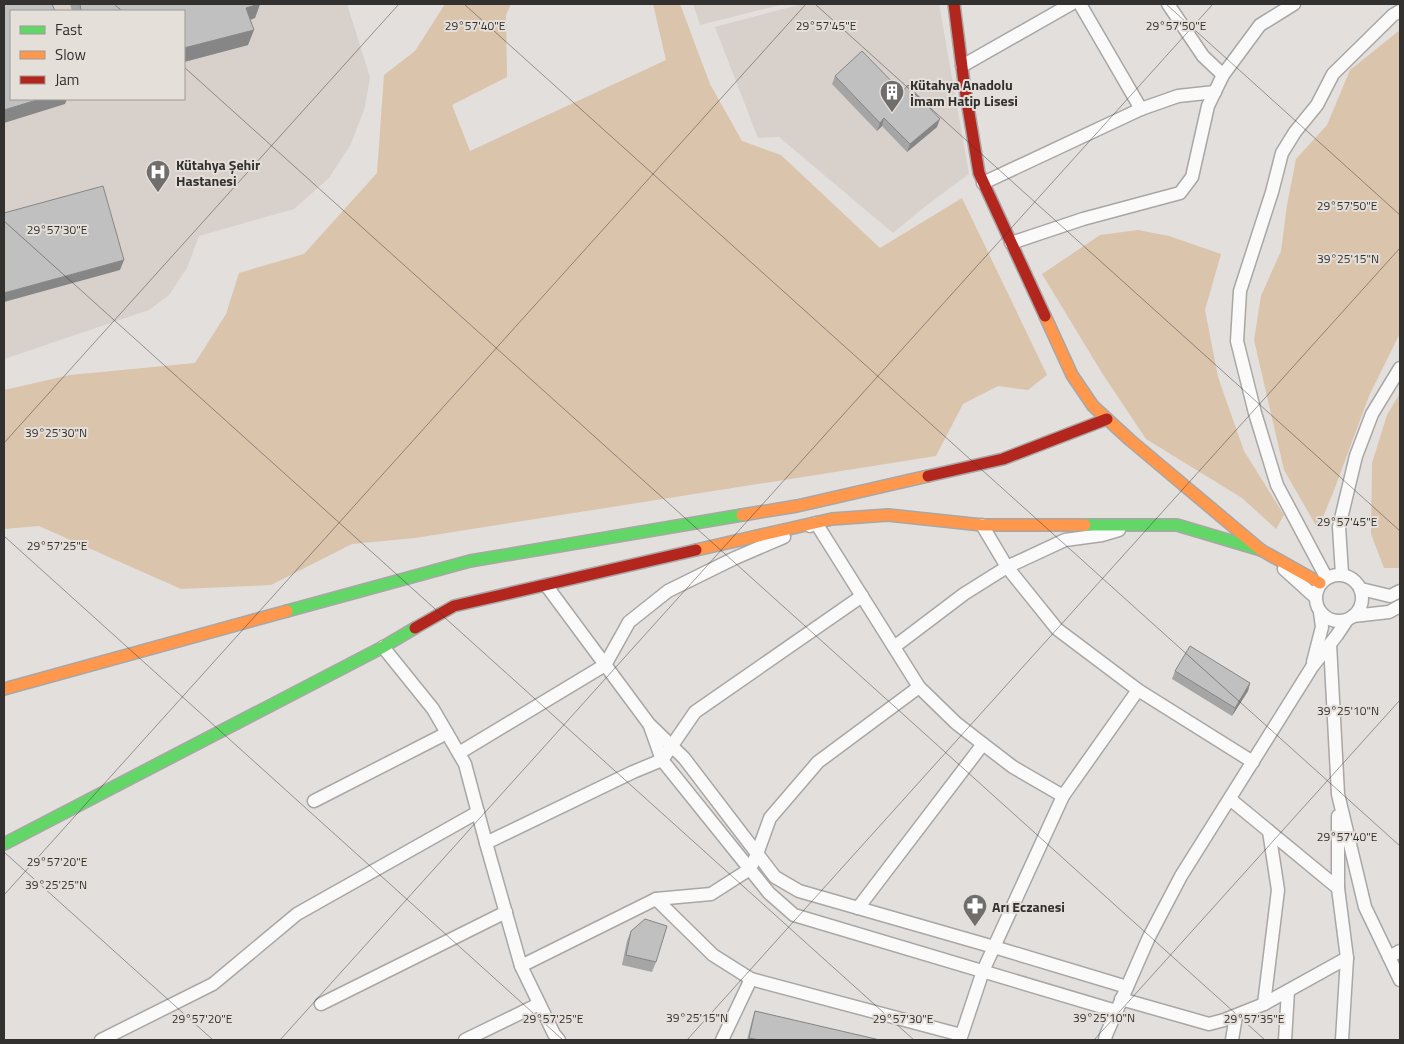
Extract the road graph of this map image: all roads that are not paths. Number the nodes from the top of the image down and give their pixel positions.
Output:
1 (954, 4) edge
2 (1071, 4) edge
3 (1080, 4) edge
4 (1168, 4) edge
5 (1294, 4) edge
6 (1400, 11) edge
7 (962, 66) junction
8 (1223, 75) junction
9 (1215, 92) junction
10 (1141, 109) junction
11 (984, 183) junction
12 (1011, 243) junction
13 (1400, 368) edge
14 (1107, 419) junction
15 (816, 523) junction
16 (1137, 524) junction
17 (982, 525) junction
18 (1261, 550) junction
19 (1007, 567) junction
20 (1342, 574) junction
21 (1323, 580) junction
22 (546, 585) junction
23 (1361, 590) junction
24 (1395, 593) edge
25 (862, 596) junction
26 (1315, 598) junction
27 (1399, 610) edge
28 (1320, 612) junction
29 (1350, 618) junction
30 (1330, 644) junction
31 (383, 646) junction
32 (894, 647) junction
33 (606, 665) junction
34 (1312, 667) junction
35 (919, 687) junction
36 (4, 689) edge
37 (1138, 690) junction
38 (649, 724) junction
39 (447, 733) junction
40 (983, 744) junction
41 (672, 745) junction
42 (459, 753) junction
43 (662, 760) junction
44 (1253, 762) junction
45 (1338, 794) junction
46 (1063, 796) junction
47 (1230, 799) junction
48 (314, 801) dead end
49 (478, 812) junction
50 (1269, 831) junction
51 (486, 843) junction
52 (4, 844) edge
53 (757, 854) junction
54 (750, 870) junction
55 (1338, 888) junction
56 (656, 899) junction
57 (858, 908) junction
58 (506, 912) junction
59 (994, 947) junction
60 (1395, 954) edge
61 (1347, 958) junction
62 (521, 966) junction
63 (983, 971) junction
64 (751, 979) junction
65 (1400, 980) edge
66 (1288, 991) junction
67 (1121, 999) junction
68 (321, 1004) dead end
69 (539, 1004) junction
70 (1264, 1004) junction
71 (1236, 1016) junction
72 (960, 1037) edge
73 (101, 1040) edge
74 (465, 1040) edge
75 (560, 1040) edge
76 (722, 1040) edge
77 (1105, 1040) edge
78 (1232, 1040) edge
79 (1285, 1040) edge
80 (1342, 1040) edge

1 - 7 street
2 - 7 street
3 - 10 street
4 - 8 street
5 - 8 street
6 - 21 street
7 - 11 street
8 - 9 street
9 - 10 street
9 - 12 street
10 - 11 street
11 - 12 street
12 - 14 street
13 - 20 street
14 - 18 street
14 - 36 street
15 - 17 street
15 - 22 street
15 - 25 street
15 - 33 street
16 - 17 street
16 - 18 street
16 - 19 street
17 - 19 street
18 - 21 street
18 - 26 street
19 - 32 street
19 - 37 street
20 - 21 street
20 - 23 street
21 - 26 street
22 - 31 street
22 - 33 street
23 - 24 street
23 - 29 street
24 - 27 street
25 - 32 street
25 - 41 street
26 - 28 street
27 - 29 street
28 - 29 street
28 - 34 street
29 - 30 street
30 - 34 street
30 - 45 street
31 - 39 street
31 - 52 street
32 - 35 street
33 - 38 street
33 - 42 street
34 - 44 street
35 - 40 street
35 - 53 street
37 - 44 street
37 - 46 street
38 - 41 street
38 - 43 street
39 - 42 street
39 - 48 street
40 - 46 street
40 - 57 street
41 - 43 street
41 - 53 street
42 - 49 street
43 - 51 street
43 - 54 street
44 - 47 street
45 - 55 street
45 - 60 street
46 - 59 street
47 - 50 street
47 - 67 street
49 - 51 street
49 - 73 street
50 - 55 street
50 - 70 street
51 - 58 street
53 - 54 street
53 - 57 street
54 - 56 street
54 - 63 street
55 - 61 street
56 - 62 street
56 - 64 street
57 - 59 street
58 - 62 street
58 - 68 street
59 - 63 street
59 - 67 street
60 - 65 street
61 - 66 street
61 - 80 street
62 - 69 street
63 - 67 street
63 - 72 street
64 - 72 street
64 - 76 street
66 - 70 street
66 - 79 street
67 - 71 street
67 - 77 street
69 - 74 street
69 - 75 street
70 - 71 street
71 - 78 street

